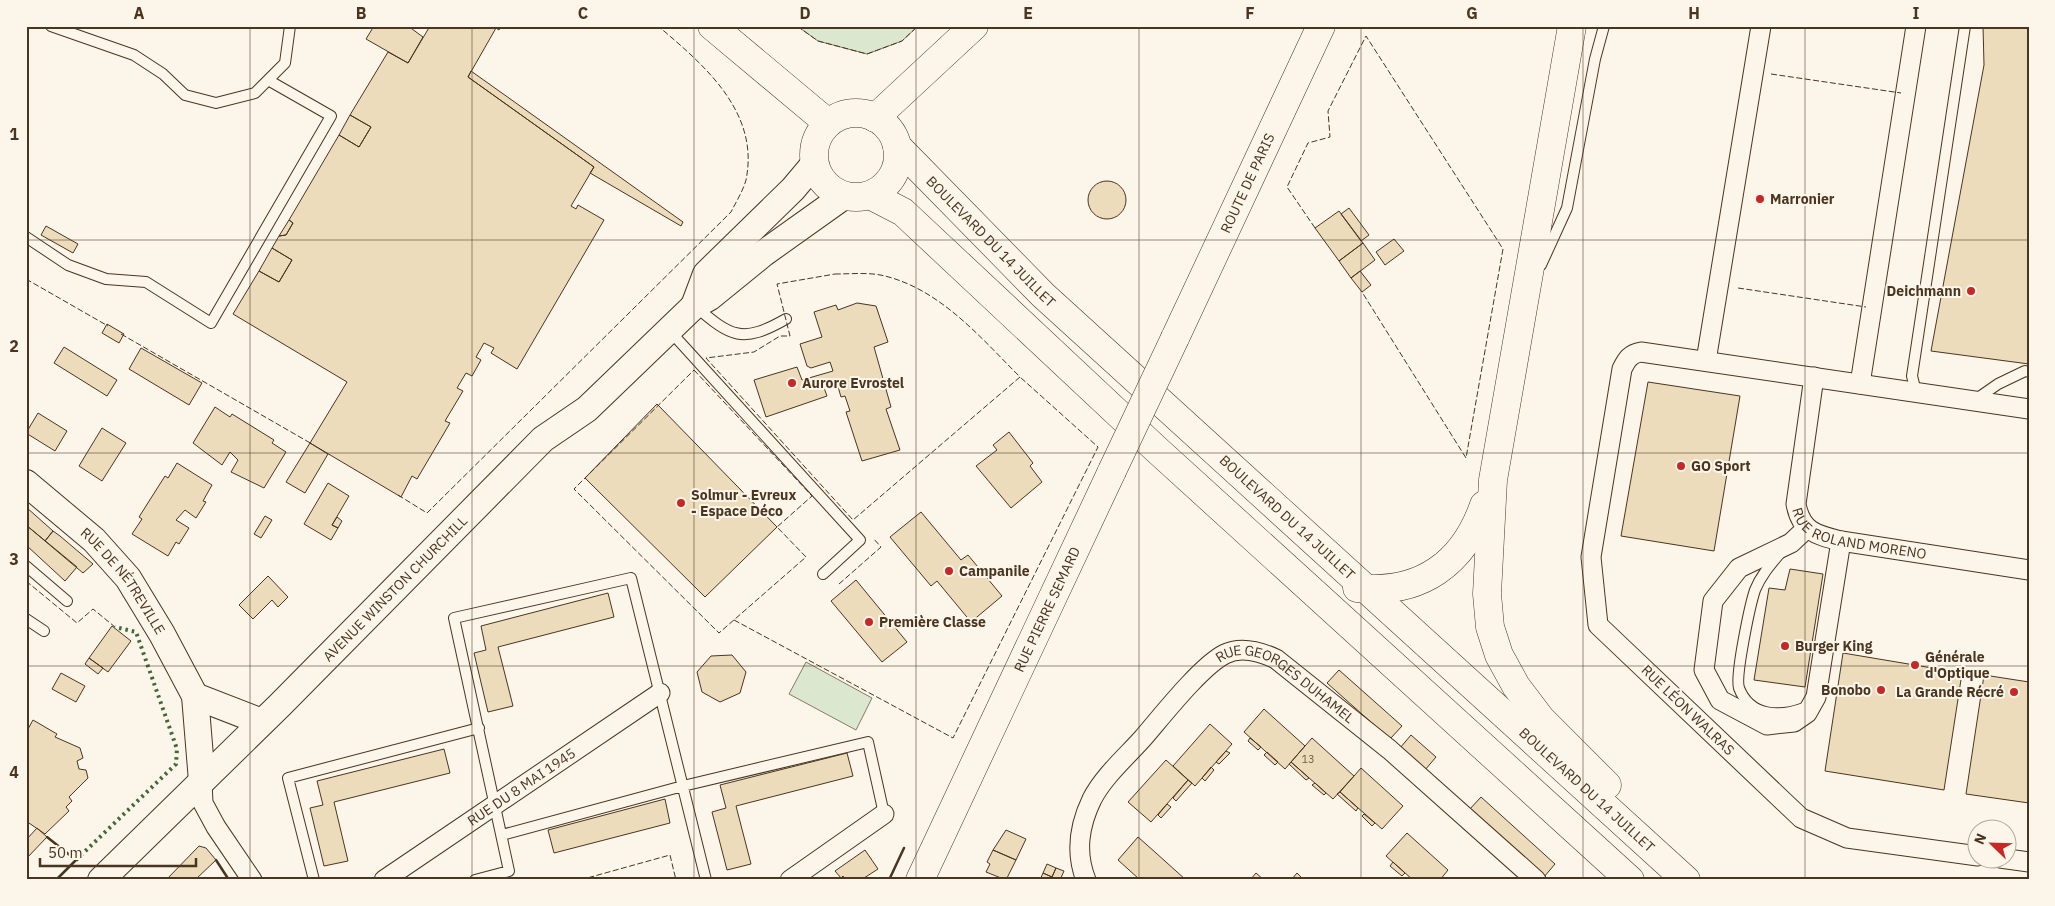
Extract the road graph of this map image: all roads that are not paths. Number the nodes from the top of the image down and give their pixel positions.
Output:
1 (51, 26) edge
2 (290, 26) edge
3 (712, 26) edge
4 (974, 26) edge
5 (1321, 26) edge
6 (1572, 26) edge
7 (1604, 26) edge
8 (1761, 26) edge
9 (1916, 26) edge
10 (1965, 26) edge
11 (268, 80) junction
12 (874, 118) junction
13 (828, 123) junction
14 (897, 146) junction
15 (814, 164) junction
16 (857, 196) junction
17 (26, 237) edge
18 (1524, 302) junction
19 (694, 306) junction
20 (786, 319) dead end
21 (668, 330) junction
22 (1175, 338) joint
23 (1706, 362) junction
24 (2029, 372) edge
25 (1814, 377) junction
26 (1860, 384) junction
27 (1916, 392) junction
28 (1974, 401) junction
29 (2029, 409) edge
30 (1156, 449) junction
31 (1493, 480) junction
32 (26, 483) edge
33 (1807, 528) junction
34 (1841, 541) junction
35 (1790, 543) junction
36 (26, 566) edge
37 (2029, 570) edge
38 (824, 574) dead end
39 (1369, 590) junction
40 (67, 601) dead end
41 (1830, 609) junction
42 (26, 619) edge
43 (44, 631) dead end
44 (660, 694) junction
45 (195, 696) junction
46 (1720, 700) junction
47 (1690, 712) junction
48 (262, 722) junction
49 (479, 728) junction
50 (202, 781) junction
51 (683, 786) junction
52 (496, 804) junction
53 (884, 814) joint
54 (502, 835) junction
55 (1968, 855) edge
56 (101, 880) edge
57 (252, 880) edge
58 (314, 880) edge
59 (384, 880) edge
60 (475, 880) edge
61 (706, 880) edge
62 (790, 880) edge
63 (920, 880) edge
64 (1086, 880) edge
65 (1536, 880) edge
66 (1630, 880) edge
67 (1686, 880) edge

1 - 11 lane
2 - 11 lane
3 - 13 main road
4 - 12 main road
5 - 22 main road, ROUTE DE PARIS
6 - 18 main road
7 - 18 lane
8 - 23 street
9 - 26 street
10 - 27 lane
11 - 17 lane
12 - 13 main road
12 - 14 main road
13 - 15 main road
14 - 16 main road
14 - 39 main road, BOULEVARD DU 14 JUILLET
15 - 16 main road
15 - 19 main road
16 - 19 main road, AVENUE WINSTON CHURCHILL
16 - 30 main road
18 - 31 main road
19 - 20 lane
19 - 21 main road, AVENUE WINSTON CHURCHILL
21 - 38 lane
21 - 48 main road, AVENUE WINSTON CHURCHILL
22 - 63 main road, RUE PIERRE SEMARD, bridge
23 - 25 street
23 - 47 street, RUE LÉON WALRAS
24 - 28 lane
25 - 26 street
25 - 33 street, RUE ROLAND MORENO
26 - 27 street
27 - 28 street
28 - 29 street
30 - 39 main road
30 - 66 main road
31 - 39 main road
31 - 67 main road
32 - 45 main road, RUE DE NÉTREVILLE
33 - 34 street, RUE ROLAND MORENO
33 - 35 street
34 - 37 street, RUE ROLAND MORENO
34 - 41 street
35 - 41 lane
35 - 46 street
36 - 40 lane
39 - 67 main road, BOULEVARD DU 14 JUILLET
41 - 46 street
42 - 43 lane
44 - 49 lane
44 - 51 lane
44 - 52 street, RUE DU 8 MAI 1945
45 - 48 main road
45 - 50 main road, RUE DE NÉTREVILLE
46 - 47 street
47 - 55 street, RUE LÉON WALRAS
48 - 50 main road, AVENUE WINSTON CHURCHILL
49 - 52 lane
49 - 58 lane
50 - 56 main road, AVENUE WINSTON CHURCHILL
50 - 57 street
51 - 53 lane
51 - 54 lane
51 - 61 lane
52 - 54 lane
52 - 59 street, RUE DU 8 MAI 1945
53 - 62 street
54 - 60 lane
64 - 65 street, RUE GEORGES DUHAMEL

